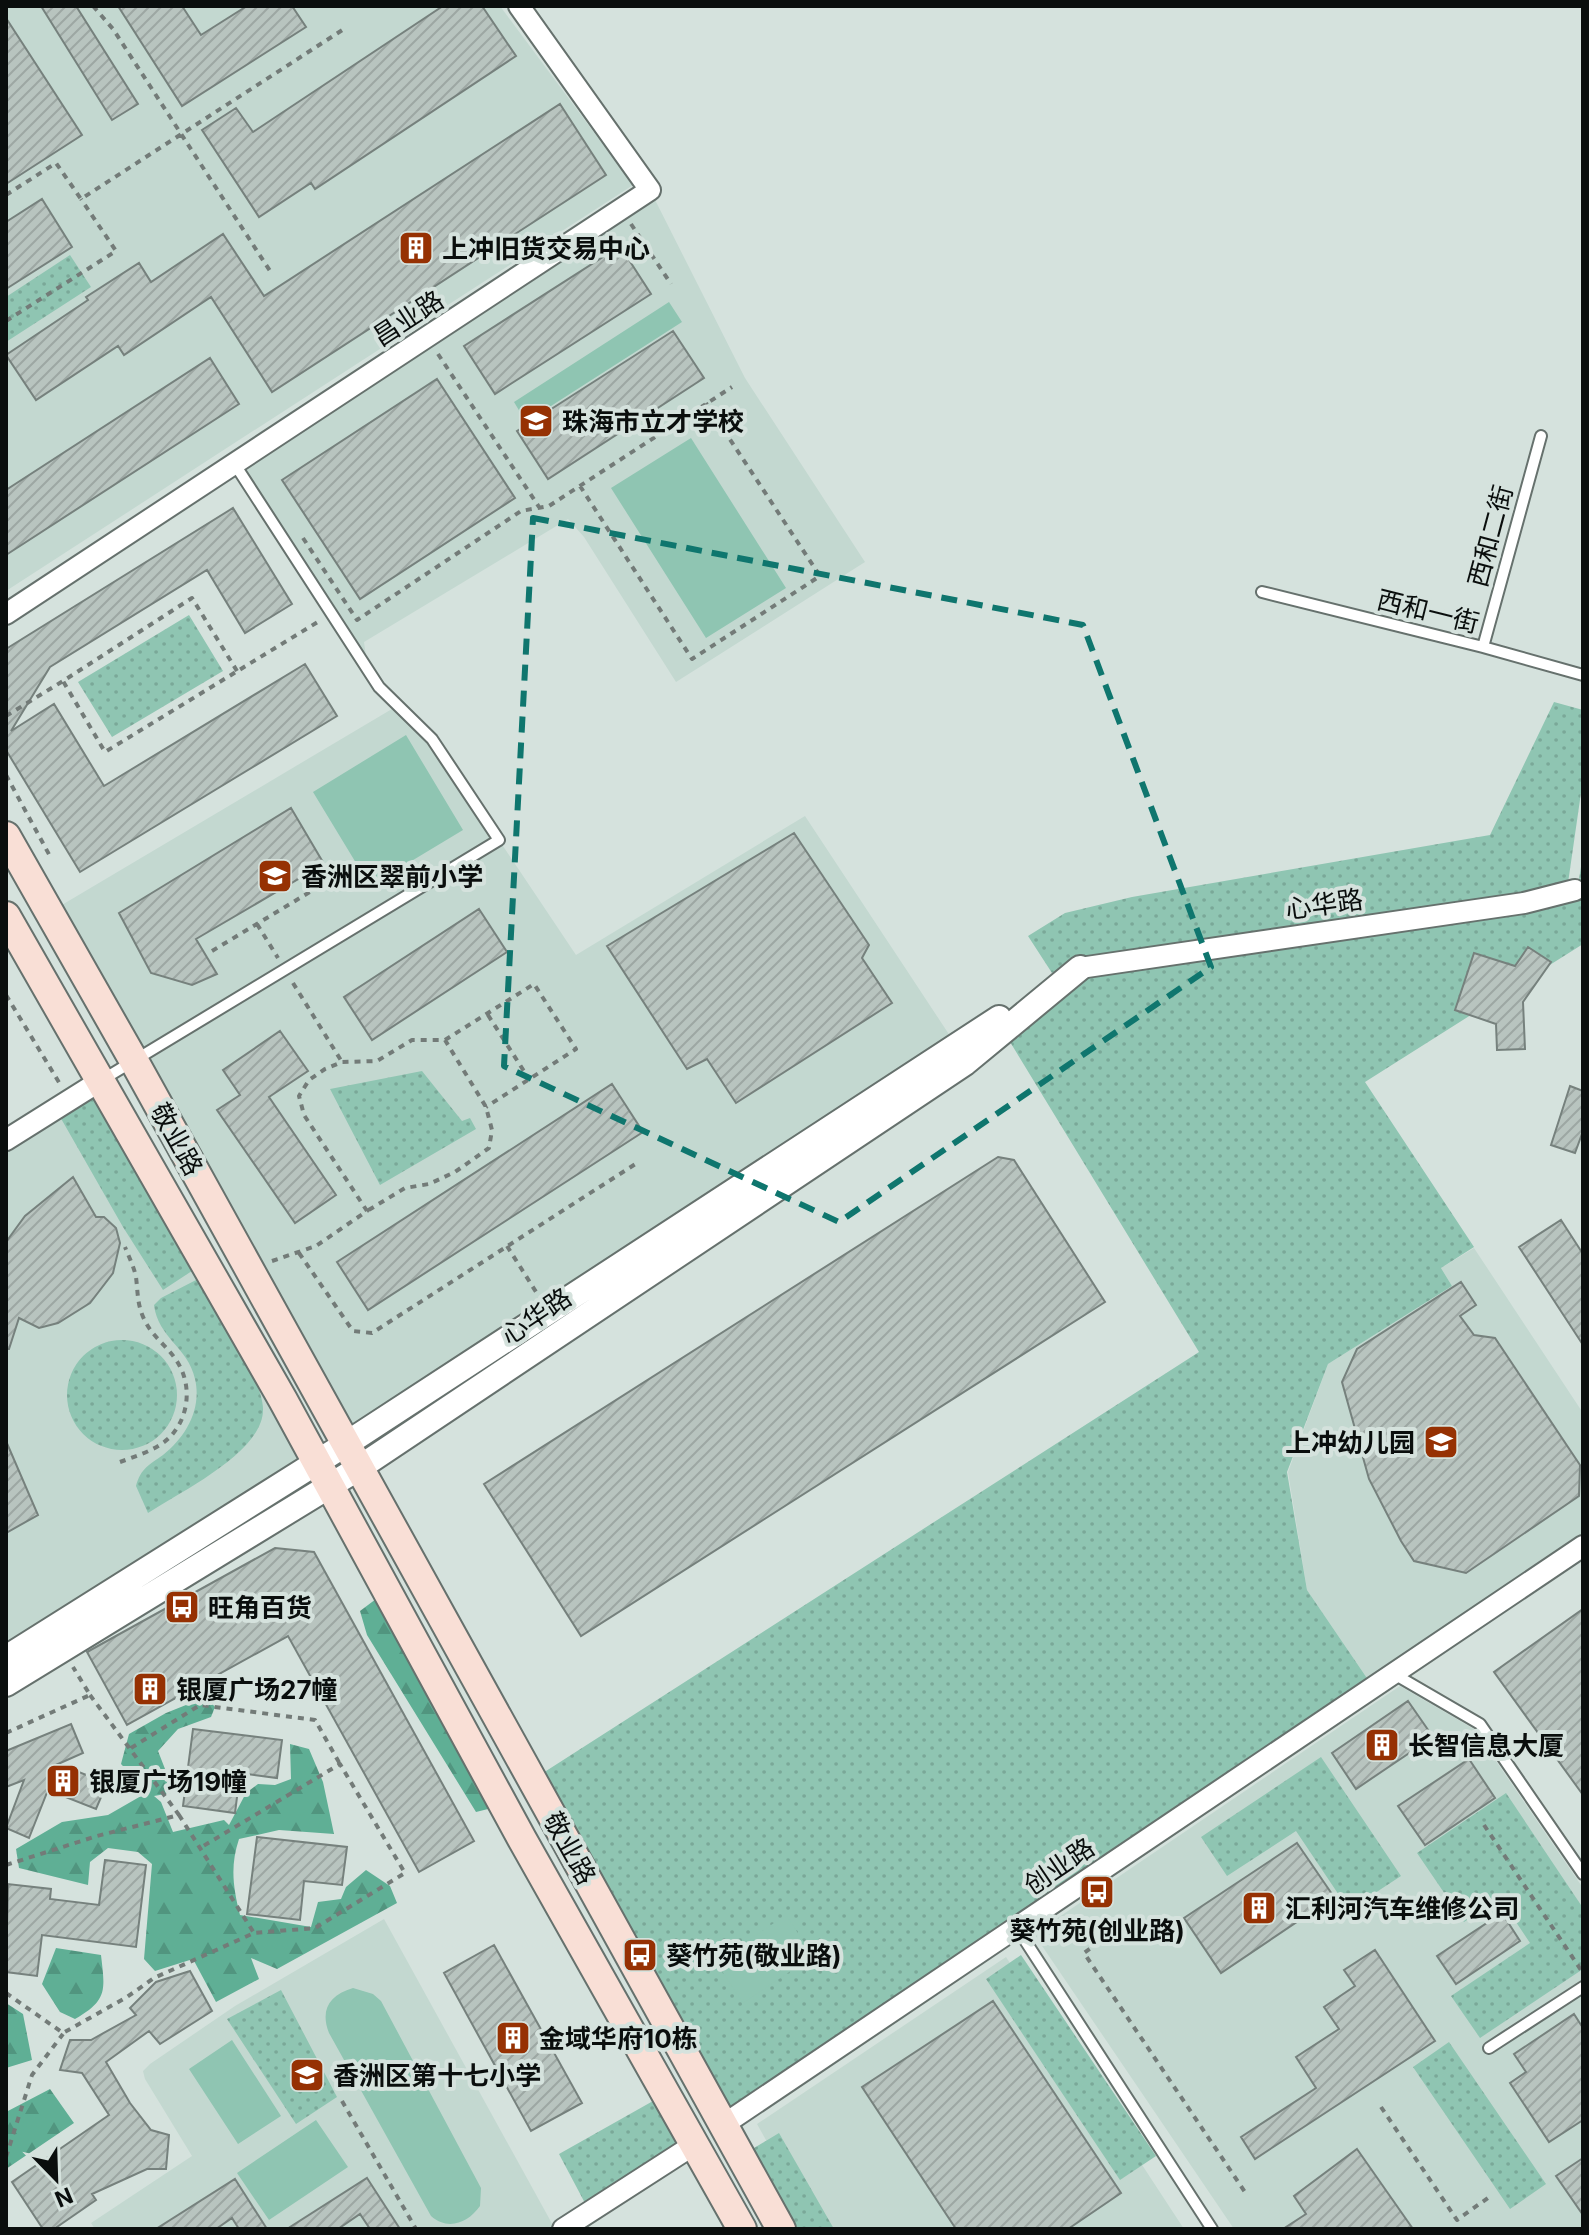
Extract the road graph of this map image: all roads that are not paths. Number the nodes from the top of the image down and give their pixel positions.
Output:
1 (519, 6) edge
2 (1541, 436) dead end
3 (234, 463) junction
4 (1262, 592) dead end
5 (6, 614) edge
6 (1483, 647) junction
7 (1583, 675) edge
8 (6, 836) edge
9 (1575, 890) dead end
10 (6, 916) edge
11 (1080, 968) junction
12 (134, 1061) junction
13 (100, 1081) junction
14 (6, 1140) edge
15 (352, 1456) junction
16 (323, 1474) junction
17 (1583, 1546) edge
18 (57, 1640) junction
19 (6, 1658) edge
20 (1394, 1674) junction
21 (6, 1684) edge
22 (1583, 1874) edge
23 (1017, 1928) junction
24 (1583, 1987) edge
25 (1489, 2048) dead end
26 (723, 2125) junction
27 (695, 2144) junction
28 (563, 2229) edge
29 (742, 2229) edge
30 (781, 2229) edge
31 (1212, 2229) edge

1 - 3 street, 昌业路
2 - 6 lane, 西和二街
3 - 5 street, 昌业路
3 - 12 lane
4 - 6 lane, 西和一街
6 - 7 lane, 西和一街
8 - 12 main road, 敬业路
9 - 11 street, 心华路
10 - 13 main road, 敬业路
11 - 15 street, 心华路
11 - 15 street, 心华路
12 - 13 lane
12 - 15 main road, 敬业路
13 - 14 street
13 - 16 main road, 敬业路
15 - 16 street, 心华路
15 - 26 main road, 敬业路
16 - 18 street, 心华路
16 - 27 main road, 敬业路
17 - 20 street, 创业路
18 - 19 street, 心华路
18 - 21 street, 心华路
20 - 22 lane
20 - 23 street, 创业路
23 - 26 street, 创业路
23 - 31 lane
24 - 25 lane
26 - 27 street, 创业路
26 - 30 main road, 敬业路
27 - 28 street, 创业路
27 - 29 main road, 敬业路

